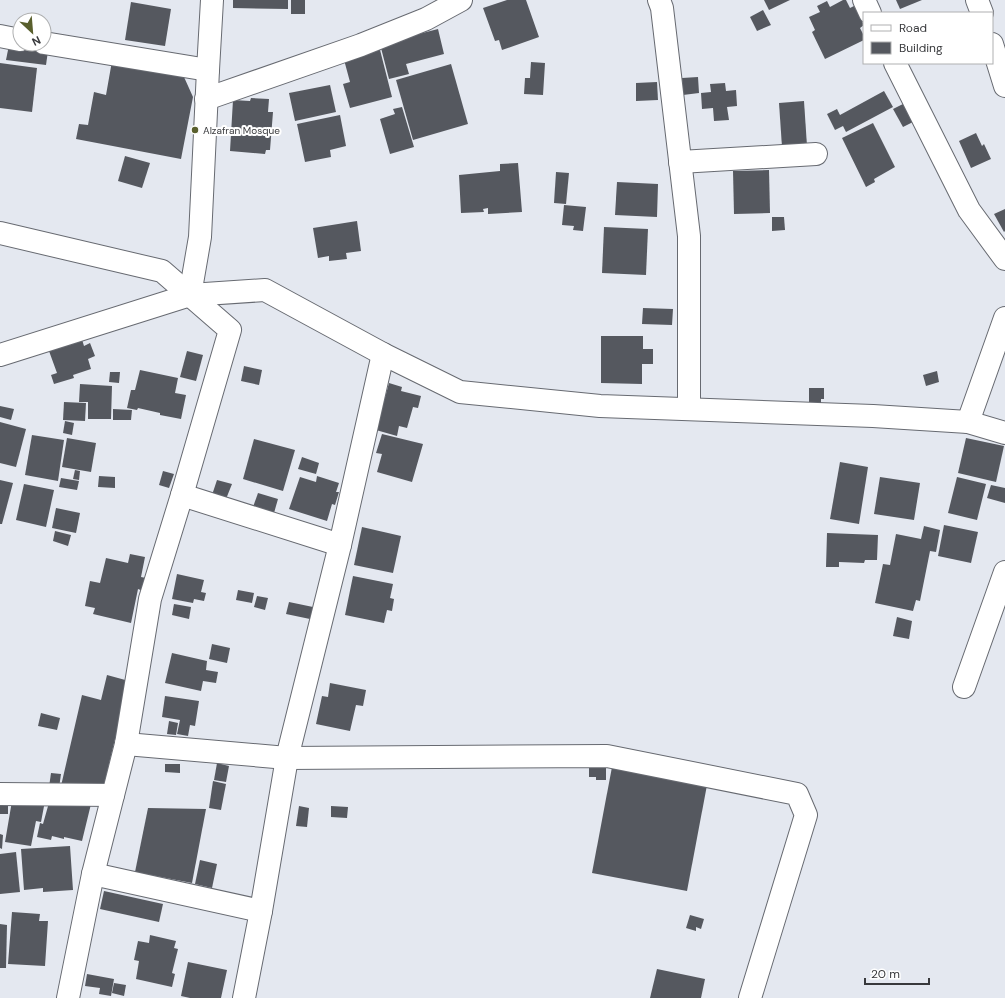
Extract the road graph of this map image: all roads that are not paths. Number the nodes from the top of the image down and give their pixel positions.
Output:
1 (212, 0) edge
2 (461, 0) edge
3 (660, 0) edge
4 (864, 0) edge
5 (976, 0) edge
6 (870, 12) edge
7 (982, 12) edge
8 (0, 36) edge
9 (12, 38) edge
10 (52, 44) edge
11 (993, 47) edge
12 (896, 64) edge
13 (208, 70) junction
14 (1005, 86) edge
15 (206, 99) junction
16 (816, 154) dead end
17 (680, 162) junction
18 (0, 233) edge
19 (1005, 259) edge
20 (190, 295) junction
21 (1005, 318) edge
22 (382, 354) junction
23 (0, 355) edge
24 (689, 409) junction
25 (968, 422) junction
26 (1005, 432) edge
27 (182, 495) junction
28 (340, 545) junction
29 (1005, 572) edge
30 (964, 687) dead end
31 (126, 744) junction
32 (287, 758) junction
33 (0, 794) edge
34 (113, 795) junction
35 (93, 874) junction
36 (261, 911) junction
37 (68, 998) edge
38 (244, 998) edge
39 (750, 998) edge

1 - 13 street
2 - 15 street
3 - 17 street
4 - 6 street
5 - 7 street
8 - 9 street
10 - 13 street
11 - 14 street
12 - 19 street
13 - 15 street
15 - 20 street
16 - 17 street
17 - 24 street
18 - 20 street
20 - 22 street
20 - 23 street
20 - 27 street
21 - 25 street
22 - 24 street
22 - 28 street
24 - 25 street
25 - 26 street
27 - 28 street
27 - 31 street
28 - 32 street
29 - 30 street
31 - 32 street
31 - 34 street
32 - 36 street
32 - 39 street
33 - 34 street
34 - 35 street
35 - 36 street
35 - 37 street
36 - 38 street

